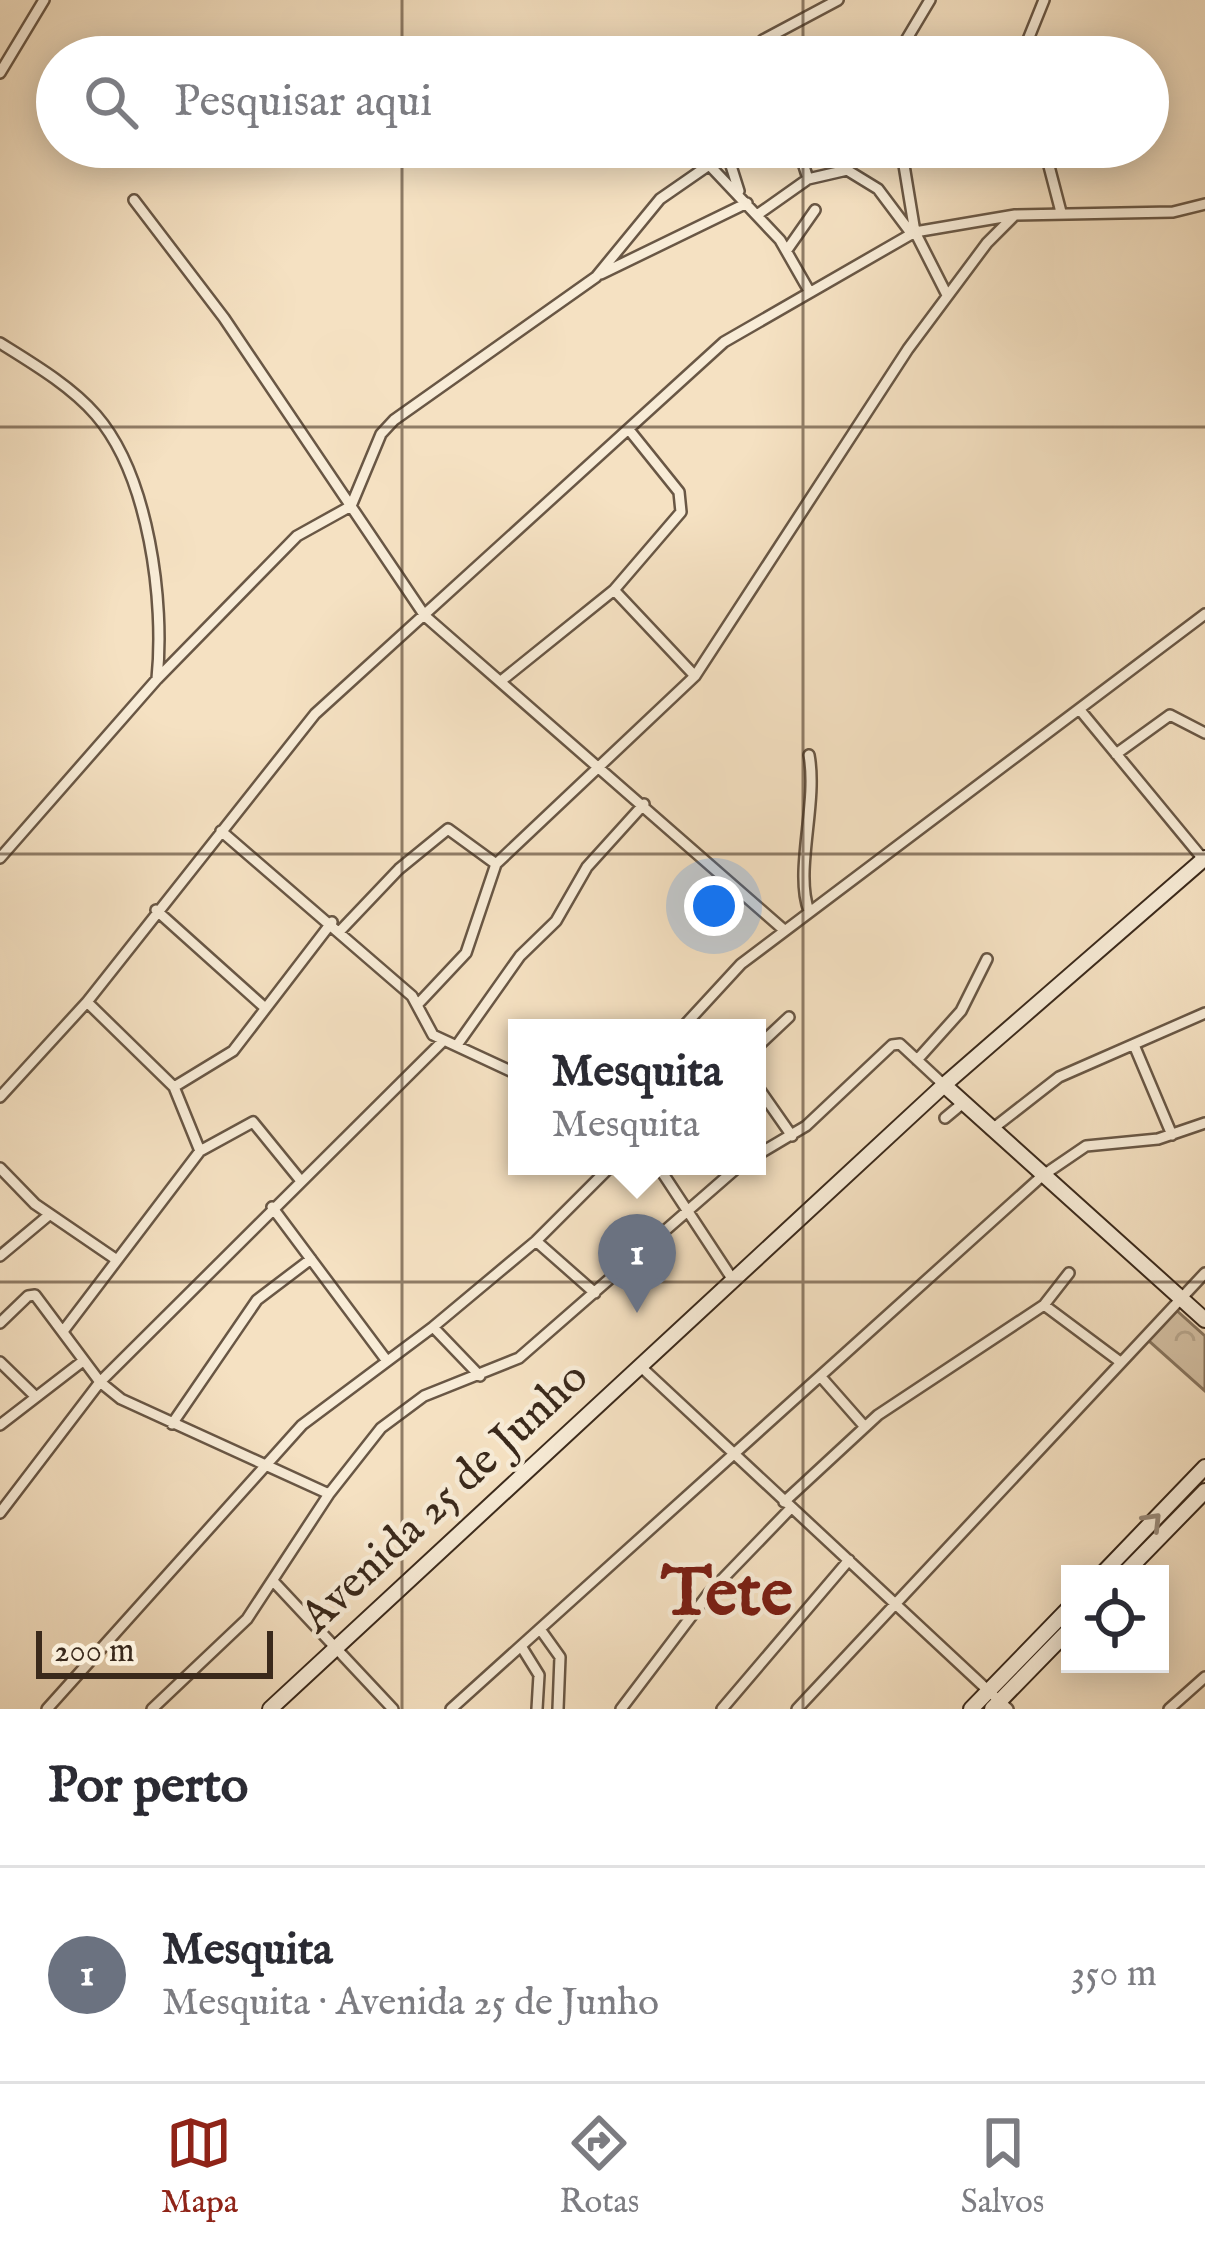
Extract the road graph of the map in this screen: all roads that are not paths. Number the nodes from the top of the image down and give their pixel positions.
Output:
1 (44, 0) edge
2 (838, 0) edge
3 (930, 0) edge
4 (1044, 0) edge
5 (786, 36) edge
6 (909, 36) edge
7 (1030, 36) edge
8 (2, 67) edge
9 (712, 168) joint
10 (735, 168) edge
11 (805, 168) edge
12 (905, 168) edge
13 (1049, 168) edge
14 (847, 170) joint
15 (808, 179) junction
16 (739, 191) junction
17 (134, 200) dead end
18 (747, 203) junction
19 (1205, 204) edge
20 (814, 210) dead end
21 (1061, 212) junction
22 (757, 215) junction
23 (1016, 215) junction
24 (913, 232) junction
25 (787, 250) junction
26 (596, 277) junction
27 (808, 289) junction
28 (947, 295) junction
29 (0, 343) edge
30 (630, 431) junction
31 (351, 506) junction
32 (614, 590) junction
33 (1205, 614) edge
34 (425, 616) junction
35 (695, 676) junction
36 (157, 680) junction
37 (501, 681) junction
38 (1080, 710) junction
39 (1205, 733) edge
40 (809, 754) dead end
41 (1116, 754) junction
42 (604, 767) junction
43 (644, 804) junction
44 (221, 831) junction
45 (0, 858) edge
46 (1204, 858) edge
47 (496, 865) junction
48 (156, 910) junction
49 (809, 911) junction
50 (336, 926) junction
51 (784, 930) junction
52 (987, 959) dead end
53 (88, 1002) junction
54 (419, 1003) junction
55 (263, 1006) junction
56 (1205, 1013) edge
57 (789, 1017) dead end
58 (690, 1019) edge
59 (766, 1039) edge
60 (442, 1042) junction
61 (458, 1045) junction
62 (1134, 1045) junction
63 (917, 1060) junction
64 (508, 1069) edge
65 (944, 1085) junction
66 (174, 1087) junction
67 (0, 1097) edge
68 (766, 1100) edge
69 (963, 1102) junction
70 (945, 1118) dead end
71 (1205, 1123) edge
72 (992, 1130) junction
73 (1172, 1135) junction
74 (792, 1136) junction
75 (200, 1150) junction
76 (766, 1150) edge
77 (0, 1168) edge
78 (602, 1175) edge
79 (665, 1175) edge
80 (728, 1175) edge
81 (1042, 1176) junction
82 (302, 1180) junction
83 (272, 1207) junction
84 (688, 1207) junction
85 (50, 1215) junction
86 (536, 1241) junction
87 (0, 1256) edge
88 (114, 1258) junction
89 (310, 1258) junction
90 (1205, 1273) edge
91 (1069, 1274) dead end
92 (733, 1280) junction
93 (595, 1293) junction
94 (1180, 1298) junction
95 (1044, 1305) junction
96 (1205, 1320) edge
97 (0, 1323) edge
98 (433, 1328) junction
99 (64, 1330) junction
100 (1119, 1360) junction
101 (83, 1361) junction
102 (387, 1361) junction
103 (0, 1362) edge
104 (640, 1366) junction
105 (480, 1376) junction
106 (821, 1377) junction
107 (100, 1382) junction
108 (35, 1396) junction
109 (172, 1424) junction
110 (0, 1425) edge
111 (865, 1427) junction
112 (734, 1457) junction
113 (262, 1464) junction
114 (1205, 1467) edge
115 (1205, 1491) edge
116 (329, 1494) junction
117 (787, 1505) junction
118 (0, 1513) edge
119 (849, 1560) junction
120 (1111, 1565) edge
121 (1133, 1565) edge
122 (274, 1582) junction
123 (897, 1603) junction
124 (1061, 1618) edge
125 (540, 1629) junction
126 (1061, 1638) edge
127 (520, 1646) junction
128 (339, 1647) junction
129 (1205, 1677) edge
130 (996, 1703) edge
131 (453, 1708) edge
132 (47, 1709) edge
133 (152, 1709) edge
134 (270, 1709) edge
135 (393, 1709) edge
136 (537, 1709) edge
137 (558, 1709) edge
138 (621, 1709) edge
139 (722, 1709) edge
140 (797, 1709) edge
141 (971, 1709) edge
142 (1169, 1709) edge

1 - 8 street
2 - 5 street
3 - 6 street
4 - 7 street
9 - 16 street
9 - 26 street
10 - 16 street
11 - 15 street
12 - 24 street
13 - 21 street
14 - 15 street
14 - 24 street
15 - 22 street
16 - 18 street
17 - 31 street
18 - 22 street
18 - 26 street
19 - 21 street
20 - 25 street
21 - 23 street
22 - 25 street
23 - 24 street
23 - 28 street
24 - 27 street
24 - 28 street
25 - 27 street
26 - 31 street
27 - 30 street
28 - 35 street
29 - 36 street
30 - 32 street
30 - 34 street
31 - 34 street
31 - 36 street
32 - 35 street
32 - 37 street
33 - 38 street
34 - 37 street
34 - 44 street
35 - 42 street
36 - 45 street
37 - 42 street
38 - 41 street
38 - 49 street
39 - 41 street
40 - 49 street
41 - 46 street
42 - 43 street
42 - 47 street
43 - 51 street
43 - 61 street
44 - 48 street
44 - 50 street
46 - 65 street, Avenida 25 de Junho
47 - 50 street
47 - 54 street
48 - 53 street
48 - 55 street
49 - 51 street
50 - 54 street
50 - 55 street
51 - 58 street
52 - 63 street
53 - 66 street
53 - 67 street
54 - 60 street
55 - 66 street
56 - 62 street
57 - 59 street
60 - 61 street
60 - 82 street
61 - 64 street
62 - 72 street
62 - 73 street
63 - 65 street
63 - 74 street
65 - 69 street
65 - 92 street, Avenida 25 de Junho
66 - 75 street
68 - 74 street
69 - 70 street
69 - 72 street
71 - 73 street
72 - 81 street
73 - 81 street
74 - 76 street
75 - 82 street
75 - 88 street
77 - 85 street
78 - 86 street
79 - 84 street
80 - 84 street
81 - 94 street
81 - 106 street
82 - 83 street
83 - 89 street
83 - 107 street
84 - 92 street
84 - 93 street
85 - 87 street
85 - 88 street
86 - 93 street
86 - 98 street
88 - 99 street
89 - 102 street
89 - 109 street
90 - 94 street
91 - 95 street
92 - 104 street, Avenida 25 de Junho
93 - 105 street
94 - 96 street
94 - 100 street
95 - 100 street
95 - 111 street
97 - 99 street
98 - 102 street
98 - 105 street
99 - 101 street
100 - 123 street
101 - 107 street
101 - 108 street
102 - 113 street
103 - 108 street
104 - 112 street
104 - 128 street, Avenida 25 de Junho
105 - 116 street
106 - 111 street
106 - 112 street
107 - 109 street
107 - 118 street
108 - 110 street
109 - 113 street
111 - 117 street
112 - 117 street
112 - 125 street
113 - 116 street
113 - 132 street
120 -> 114 street
115 - 121 street
116 - 122 street
117 - 119 street
117 - 138 street
119 - 123 street
119 - 139 street
122 - 128 street
122 - 133 street
123 - 130 street
123 - 140 street
124 - 130 street
125 - 127 street
125 - 137 street
126 - 130 street
127 - 131 street
127 - 136 street
128 - 134 street, Avenida 25 de Junho
128 - 135 street
129 - 142 street
130 - 141 street

